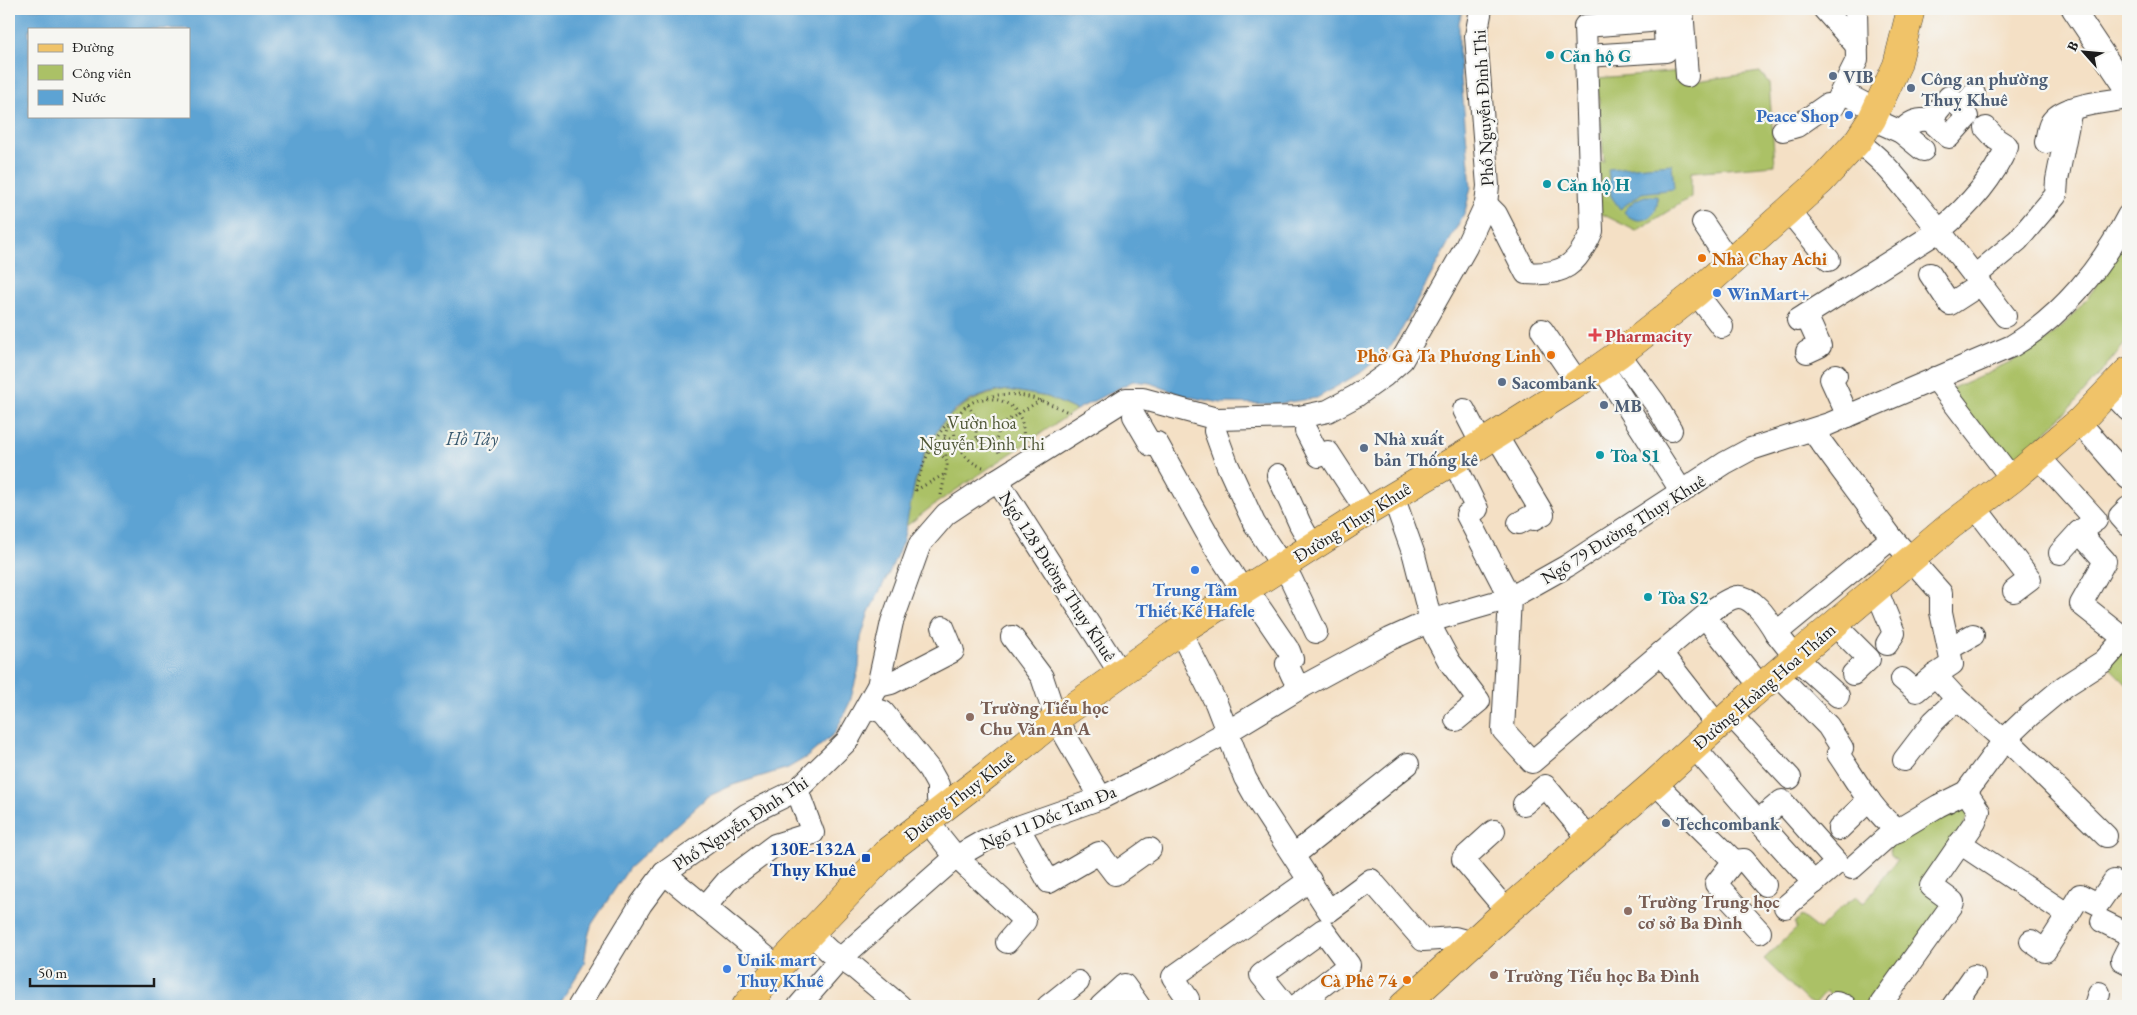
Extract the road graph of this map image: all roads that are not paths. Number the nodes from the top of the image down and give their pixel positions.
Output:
1 (1481, 9) edge
2 (1660, 9) edge
3 (1664, 9) edge
4 (1682, 9) edge
5 (1824, 9) edge
6 (1856, 9) edge
7 (1910, 9) edge
8 (2073, 9) edge
9 (1853, 54) junction
10 (1586, 56) junction
11 (1687, 76) dead end
12 (2128, 91) edge
13 (1842, 92) junction
14 (1974, 94) dead end
15 (2128, 98) edge
16 (2071, 109) junction
17 (1874, 114) junction
18 (1967, 117) dead end
19 (1930, 120) junction
20 (1986, 128) dead end
21 (1783, 130) dead end
22 (1901, 132) junction
23 (1857, 142) junction
24 (2046, 142) dead end
25 (1923, 150) dead end
26 (1486, 204) junction
27 (1789, 211) junction
28 (2128, 216) edge
29 (1703, 223) dead end
30 (1940, 231) junction
31 (1829, 260) dead end
32 (1730, 264) junction
33 (1930, 274) dead end
34 (1978, 280) junction
35 (1696, 293) junction
36 (2005, 316) dead end
37 (1722, 327) dead end
38 (1542, 330) dead end
39 (1807, 352) dead end
40 (1610, 361) junction
41 (2128, 371) edge
42 (1836, 375) dead end
43 (1935, 378) junction
44 (1578, 383) junction
45 (2119, 401) edge
46 (1464, 410) dead end
47 (1134, 416) dead end
48 (1848, 416) junction
49 (2079, 422) junction
50 (1671, 430) dead end
51 (1812, 430) junction
52 (1215, 431) dead end
53 (1306, 431) dead end
54 (1487, 436) junction
55 (2038, 456) junction
56 (1453, 460) junction
57 (992, 474) junction
58 (1278, 475) dead end
59 (2128, 478) edge
60 (2012, 479) junction
61 (1682, 492) junction
62 (1393, 496) junction
63 (1975, 507) junction
64 (2128, 508) edge
65 (1367, 512) junction
66 (1519, 523) dead end
67 (2128, 525) edge
68 (2079, 532) junction
69 (1892, 538) junction
70 (1313, 547) junction
71 (2060, 553) dead end
72 (1910, 560) junction
73 (1282, 566) junction
74 (1876, 589) junction
75 (2014, 590) dead end
76 (1243, 591) junction
77 (1510, 598) junction
78 (1705, 617) junction
79 (1430, 621) junction
80 (1834, 624) junction
81 (943, 627) dead end
82 (1180, 630) junction
83 (1316, 632) dead end
84 (1776, 634) junction
85 (1973, 635) dead end
86 (2126, 636) edge
87 (1012, 637) dead end
88 (1888, 644) dead end
89 (1950, 648) junction
90 (1662, 653) junction
91 (1120, 673) junction
92 (1778, 673) junction
93 (1853, 674) dead end
94 (1935, 675) junction
95 (1294, 677) dead end
96 (1902, 679) dead end
97 (878, 686) junction
98 (1838, 696) dead end
99 (1956, 699) junction
100 (868, 707) junction
101 (1056, 718) junction
102 (1456, 720) dead end
103 (1724, 721) junction
104 (1227, 732) junction
105 (2006, 738) junction
106 (1694, 747) junction
107 (1904, 760) dead end
108 (1408, 764) dead end
109 (1790, 778) dead end
110 (1655, 783) junction
111 (796, 790) junction
112 (1966, 792) junction
113 (1101, 798) junction
114 (1869, 800) junction
115 (1524, 804) dead end
116 (936, 814) junction
117 (1758, 821) junction
118 (1018, 827) junction
119 (1839, 829) dead end
120 (1494, 831) dead end
121 (1898, 831) junction
122 (2106, 836) dead end
123 (1590, 840) junction
124 (1816, 840) junction
125 (1960, 843) junction
126 (1150, 849) dead end
127 (1294, 854) junction
128 (956, 857) junction
129 (1793, 860) junction
130 (1734, 861) junction
131 (1844, 866) junction
132 (664, 873) junction
133 (1310, 880) junction
134 (2114, 880) dead end
135 (1814, 883) junction
136 (1765, 885) dead end
137 (705, 907) junction
138 (1785, 907) dead end
139 (1507, 911) junction
140 (2068, 914) junction
141 (2102, 921) dead end
142 (1760, 932) dead end
143 (810, 933) junction
144 (2128, 934) edge
145 (2032, 941) dead end
146 (1007, 942) dead end
147 (1473, 943) junction
148 (2128, 948) edge
149 (840, 959) junction
150 (2128, 963) edge
151 (778, 967) junction
152 (1974, 976) dead end
153 (1078, 982) dead end
154 (1188, 999) dead end
155 (579, 1006) edge
156 (746, 1006) edge
157 (799, 1006) edge
158 (900, 1006) edge
159 (1048, 1006) edge
160 (1101, 1006) edge
161 (1139, 1006) edge
162 (1286, 1006) edge
163 (1296, 1006) edge
164 (1403, 1006) edge
165 (1881, 1006) edge
166 (1953, 1006) edge

1 - 26 street, Phố Nguyễn Đình Thi
2 - 10 street
3 - 10 street
4 - 11 street
5 - 9 street
6 - 9 street
7 - 17 main road, Đường Thụy Khuê
8 - 12 street
9 - 13 street
10 - 26 street
13 - 17 street
13 - 21 street
14 - 19 street
15 - 16 street
16 - 24 street
16 - 34 street
17 - 22 street
17 - 23 main road, Đường Thụy Khuê
18 - 19 street
19 - 22 street
20 - 30 street
22 - 25 street
23 - 27 main road, Đường Thụy Khuê
23 - 30 street
26 - 57 street, Phố Nguyễn Đình Thi
27 - 31 street
27 - 32 main road, Đường Thụy Khuê
28 - 43 street, Ngõ 79 Đường Thụy Khuê
29 - 32 street
30 - 34 street
30 - 39 street
32 - 35 main road, Đường Thụy Khuê
33 - 34 street
34 - 36 street
35 - 37 street
35 - 40 main road, Đường Thụy Khuê
38 - 44 street
40 - 44 main road, Đường Thụy Khuê
40 - 50 street
40 - 61 street
41 - 45 main road, Đường Hoàng Hoa Thám
42 - 48 street
43 - 48 street, Ngõ 79 Đường Thụy Khuê
43 - 60 street
44 - 54 main road, Đường Thụy Khuê
45 - 49 main road, Đường Hoàng Hoa Thám
46 - 54 street
47 - 76 street
48 - 51 street, Ngõ 79 Đường Thụy Khuê
49 - 55 main road, Đường Hoàng Hoa Thám
49 - 59 street
51 - 61 street, Ngõ 79 Đường Thụy Khuê
51 - 69 street
52 - 73 street
53 - 65 street
54 - 56 main road, Đường Thụy Khuê
54 - 66 street
55 - 60 main road, Đường Hoàng Hoa Thám
55 - 68 street
56 - 62 main road, Đường Thụy Khuê
56 - 77 street
57 - 91 street, Ngõ 128 Đường Thụy Khuê
57 - 97 street, Phố Nguyễn Đình Thi
58 - 70 street
60 - 63 main road, Đường Hoàng Hoa Thám
61 - 77 street, Ngõ 79 Đường Thụy Khuê
62 - 65 main road, Đường Thụy Khuê
62 - 79 street
63 - 72 main road, Đường Hoàng Hoa Thám
63 - 75 street
64 - 67 street
65 - 70 main road, Đường Thụy Khuê
68 - 71 street
68 - 86 street
69 - 72 street
69 - 84 street
70 - 73 main road, Đường Thụy Khuê
72 - 74 main road, Đường Hoàng Hoa Thám
72 - 89 street
73 - 76 main road, Đường Thụy Khuê
73 - 83 street
74 - 80 main road, Đường Hoàng Hoa Thám
74 - 88 street
76 - 82 main road, Đường Thụy Khuê
76 - 95 street
77 - 79 street, Ngõ 79 Đường Thụy Khuê
77 - 90 street
78 - 84 street
78 - 90 street
78 - 92 street
79 - 102 street
79 - 104 street, Ngõ 79 Đường Thụy Khuê
80 - 92 main road, Đường Hoàng Hoa Thám
80 - 93 street
81 - 97 street
82 - 91 main road, Đường Thụy Khuê
82 - 104 street
84 - 92 street
85 - 89 street
86 - 105 street
87 - 101 street
89 - 94 street
90 - 103 street
91 - 101 main road, Đường Thụy Khuê
92 - 98 street
92 - 103 main road, Đường Hoàng Hoa Thám
92 - 114 street
94 - 96 street
94 - 99 street
97 - 100 street, Phố Nguyễn Đình Thi
99 - 105 street
99 - 107 street
100 - 111 street, Phố Nguyễn Đình Thi
100 - 116 street
101 - 113 street
101 - 116 main road, Đường Thụy Khuê
103 - 106 main road, Đường Hoàng Hoa Thám
103 - 109 street
104 - 113 street, Ngõ 11 Dốc Tam Đa
104 - 127 street
105 - 112 street
105 - 122 street
106 - 110 main road, Đường Hoàng Hoa Thám
106 - 117 street
108 - 127 street
110 - 123 main road, Đường Hoàng Hoa Thám
110 - 130 street
111 - 132 street, Phố Nguyễn Đình Thi
111 - 137 street
112 - 121 street
112 - 125 street
113 - 118 street, Ngõ 11 Dốc Tam Đa
114 - 119 street
114 - 121 street
115 - 123 street
116 - 128 street
116 - 143 main road, Đường Thụy Khuê
117 - 124 street
117 - 129 street
118 - 126 street
118 - 128 street, Ngõ 11 Dốc Tam Đa
120 - 139 street
121 - 131 street
123 - 139 main road, Đường Hoàng Hoa Thám
124 - 129 street
124 - 131 street
125 - 140 street
125 - 165 street
127 - 133 street
128 - 146 street
128 - 149 street, Ngõ 11 Dốc Tam Đa
129 - 135 street
130 - 136 street
130 - 142 street
131 - 135 street
132 - 137 street
132 - 155 street, Phố Nguyễn Đình Thi
133 - 147 street
133 - 154 street
134 - 140 street
135 - 138 street
137 - 151 street
139 - 147 main road, Đường Hoàng Hoa Thám
140 - 145 street
141 - 144 street
143 - 149 street
143 - 151 main road, Đường Thụy Khuê
147 - 164 main road, Đường Hoàng Hoa Thám
148 - 150 street
149 - 157 street, Ngõ 11 Dốc Tam Đa
149 - 158 street
151 - 156 main road, Đường Thụy Khuê
152 - 166 street
153 - 159 street
160 - 161 street
162 - 163 street

